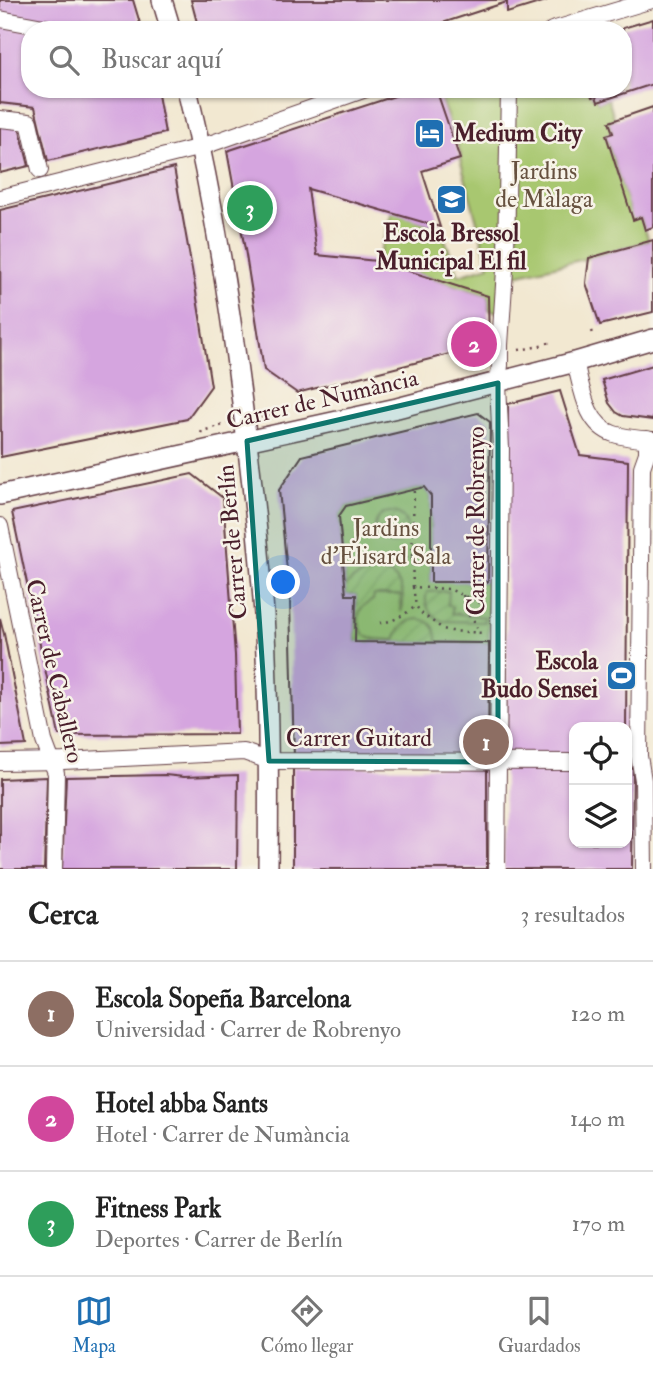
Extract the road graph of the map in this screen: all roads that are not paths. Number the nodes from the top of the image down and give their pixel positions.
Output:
1 (162, 0) edge
2 (652, 0) edge
3 (0, 19) edge
4 (168, 21) edge
5 (582, 21) edge
6 (21, 23) edge
7 (189, 98) edge
8 (340, 98) edge
9 (509, 98) edge
10 (0, 119) edge
11 (201, 147) junction
12 (40, 170) dead end
13 (0, 198) edge
14 (653, 339) edge
15 (575, 362) junction
16 (498, 383) junction
17 (650, 440) edge
18 (247, 441) junction
19 (0, 495) edge
20 (0, 526) edge
21 (52, 760) junction
22 (269, 761) junction
23 (0, 762) edge
24 (498, 762) junction
25 (569, 762) edge
26 (640, 763) edge
27 (54, 869) edge
28 (268, 869) edge
29 (497, 869) edge
30 (644, 869) edge

1 - 4 main road
2 - 5 street
3 - 6 street
7 - 11 main road, Carrer de Berlín
8 - 11 street
9 - 16 street, Carrer de Robrenyo
10 - 12 street
11 - 13 street
11 - 18 main road, Carrer de Berlín
14 - 15 main road, Carrer de Numància
15 - 16 main road, Carrer de Numància
15 - 17 street
16 - 18 main road, Carrer de Numància
16 - 24 street, Carrer de Robrenyo
17 - 26 street
18 - 19 main road, Carrer de Numància
18 - 22 main road, Carrer de Berlín
20 - 21 street, Carrer de Caballero
21 - 22 street, Carrer Guitard
21 - 23 street, Carrer Guitard
21 - 27 street, Carrer de Caballero
22 - 24 street, Carrer Guitard
22 - 28 main road, Carrer de Berlín
24 - 25 street, Carrer Guitard
24 - 29 street, Carrer de Robrenyo
26 - 30 street

